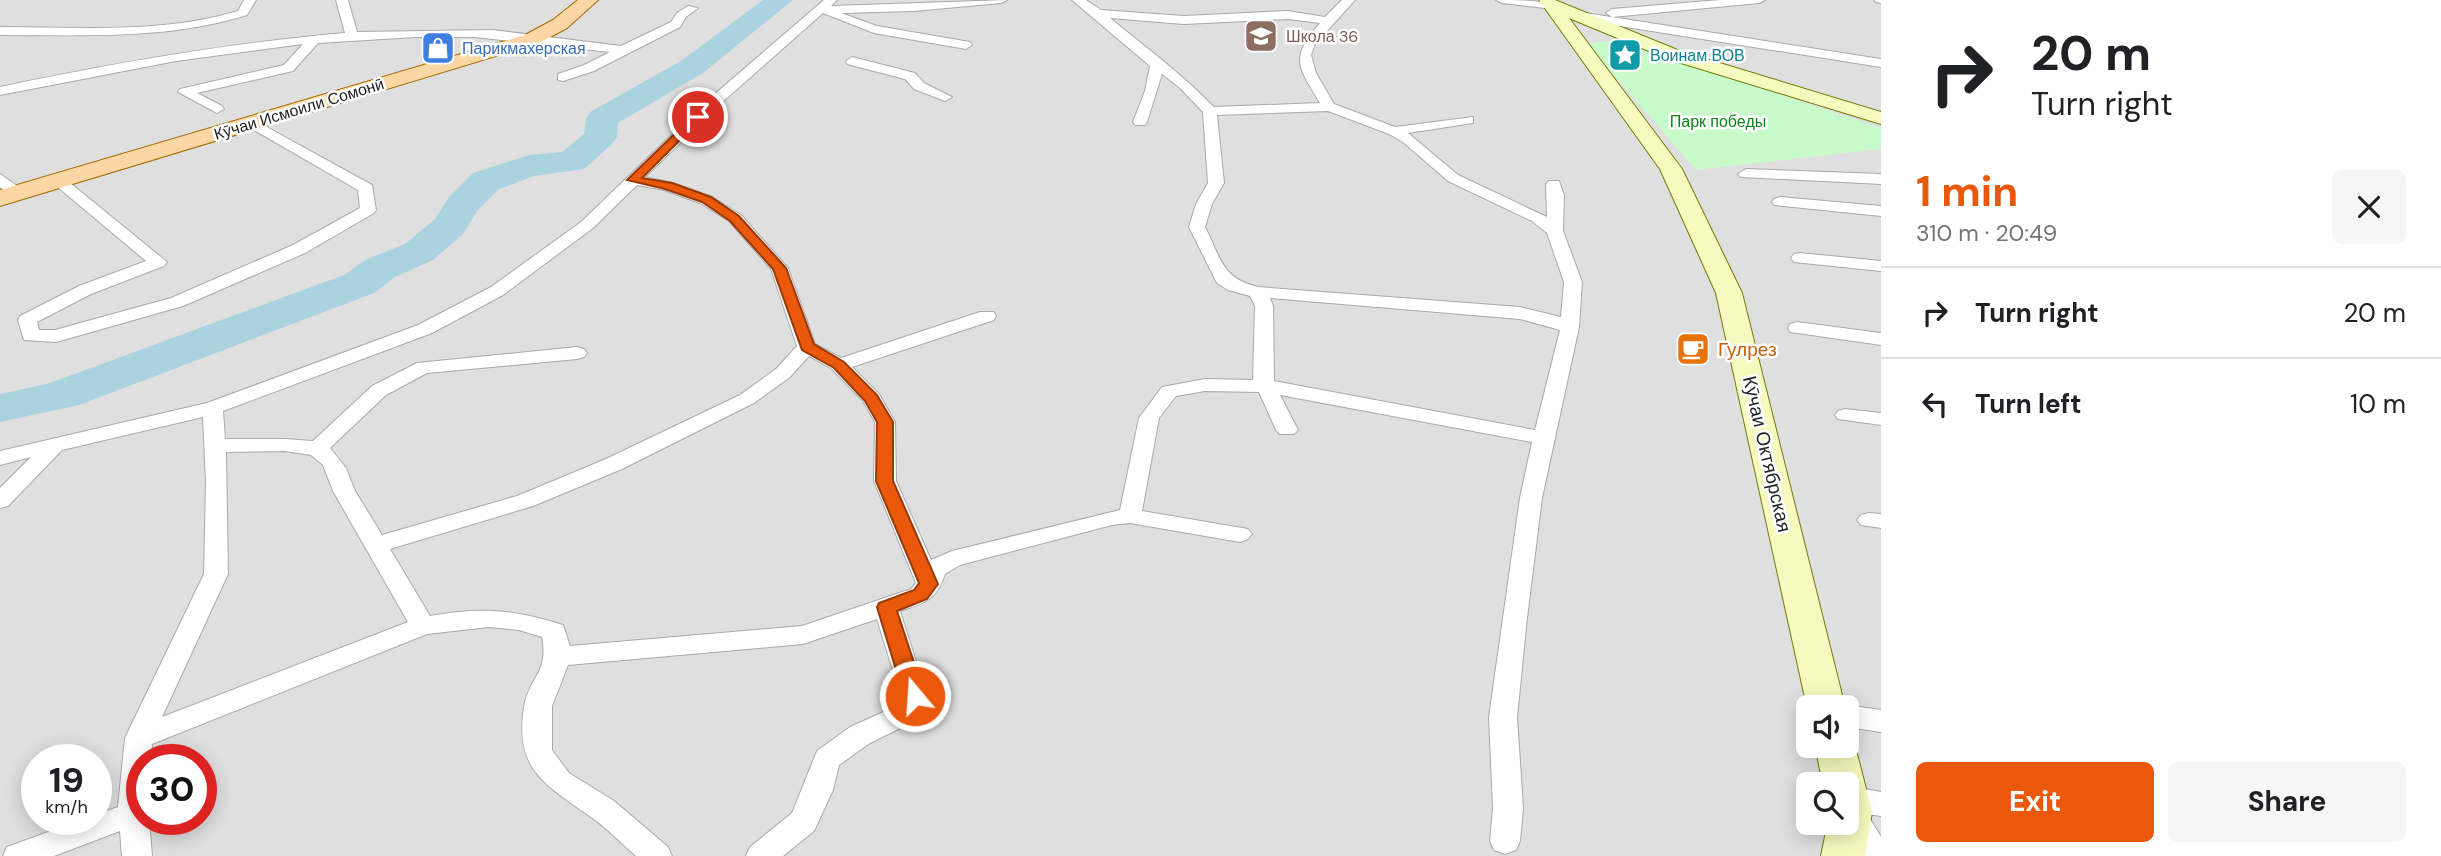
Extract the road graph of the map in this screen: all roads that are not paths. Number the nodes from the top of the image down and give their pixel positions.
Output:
1 (250, 0) edge
2 (342, 0) edge
3 (589, 0) edge
4 (1001, 0) edge
5 (1078, 0) edge
6 (1349, 0) edge
7 (1502, 0) edge
8 (1759, 0) edge
9 (1550, 3) edge
10 (826, 5) edge
11 (692, 8) dead end
12 (1098, 13) junction
13 (1579, 16) junction
14 (1328, 21) junction
15 (0, 31) edge
16 (26, 31) junction
17 (352, 36) junction
18 (317, 38) junction
19 (532, 39) junction
20 (9, 43) dead end
21 (966, 45) dead end
22 (860, 49) junction
23 (624, 50) junction
24 (1881, 63) edge
25 (1157, 65) junction
26 (563, 77) dead end
27 (0, 91) edge
28 (945, 97) dead end
29 (1329, 107) junction
30 (217, 109) dead end
31 (1210, 111) junction
32 (1881, 118) edge
33 (1468, 120) dead end
34 (1140, 122) dead end
35 (252, 123) junction
36 (1394, 131) junction
37 (1746, 174) dead end
38 (0, 179) edge
39 (633, 180) junction
40 (1881, 180) edge
41 (59, 181) junction
42 (1554, 184) dead end
43 (8, 196) edge
44 (1780, 202) dead end
45 (1881, 211) edge
46 (1555, 231) junction
47 (1800, 258) dead end
48 (1881, 266) edge
49 (1258, 292) junction
50 (987, 316) dead end
51 (1570, 327) junction
52 (1797, 328) dead end
53 (1881, 339) edge
54 (807, 347) junction
55 (577, 353) dead end
56 (839, 365) junction
57 (1267, 386) junction
58 (213, 408) junction
59 (1845, 415) dead end
60 (1881, 419) edge
61 (1287, 430) dead end
62 (1544, 438) junction
63 (55, 445) junction
64 (215, 446) junction
65 (317, 449) junction
66 (0, 458) edge
67 (0, 501) edge
68 (1130, 516) junction
69 (1240, 534) dead end
70 (376, 545) junction
71 (929, 584) junction
72 (886, 607) junction
73 (423, 626) junction
74 (559, 656) junction
75 (1823, 695) edge
76 (1859, 718) edge
77 (1881, 721) edge
78 (139, 738) junction
79 (138, 744) edge
80 (1859, 811) edge
81 (126, 817) edge
82 (134, 835) edge
83 (1847, 835) edge
84 (1505, 841) dead end
85 (18, 856) edge
86 (136, 856) edge
87 (657, 856) edge
88 (761, 856) edge
89 (1843, 856) edge
90 (1877, 856) edge

1 - 16 street
2 - 17 street
3 - 19 main road, Кӯчаи Исмоили Сомонӣ
4 - 10 street
5 - 12 street
6 - 14 street
7 - 9 street
8 - 13 street
9 - 13 main road
9 - 75 main road, Кӯчаи Октябрская
10 - 22 street
10 - 39 street
11 - 23 street
12 - 14 street
12 - 25 street
13 - 24 street
13 - 32 main road
14 - 29 street
15 - 16 street
16 - 20 street
17 - 18 street
17 - 19 street
18 - 27 street
18 - 30 street
19 - 23 street
19 - 35 main road, Кӯчаи Исмоили Сомонӣ
21 - 22 street
22 - 28 street
23 - 26 street
25 - 31 street
25 - 34 street
29 - 31 street
29 - 36 street
31 - 49 street
33 - 36 street
35 - 41 main road, Кӯчаи Исмоили Сомонӣ
35 - 41 street
36 - 46 street
37 - 40 street
38 - 43 street
39 - 54 street
39 - 58 street
41 - 43 main road, Кӯчаи Исмоили Сомонӣ
42 - 46 street
44 - 45 street
46 - 51 street
47 - 48 street
49 - 51 street
49 - 57 street
50 - 56 street
51 - 62 street
52 - 53 street
54 - 56 street
54 - 70 street
55 - 65 street
56 - 71 street
57 - 61 street
57 - 62 street
57 - 68 street
58 - 63 street
58 - 64 street
59 - 60 street
62 - 84 street
63 - 66 street
63 - 67 street
64 - 65 street
64 - 78 street
65 - 70 street
68 - 69 street
68 - 71 street
70 - 73 street
71 - 72 street
72 - 74 street
72 - 88 street
73 - 74 street
73 - 78 street
74 - 87 street
76 - 77 street
78 - 79 street
80 - 90 street
81 - 85 street
82 - 86 street
83 - 89 main road

